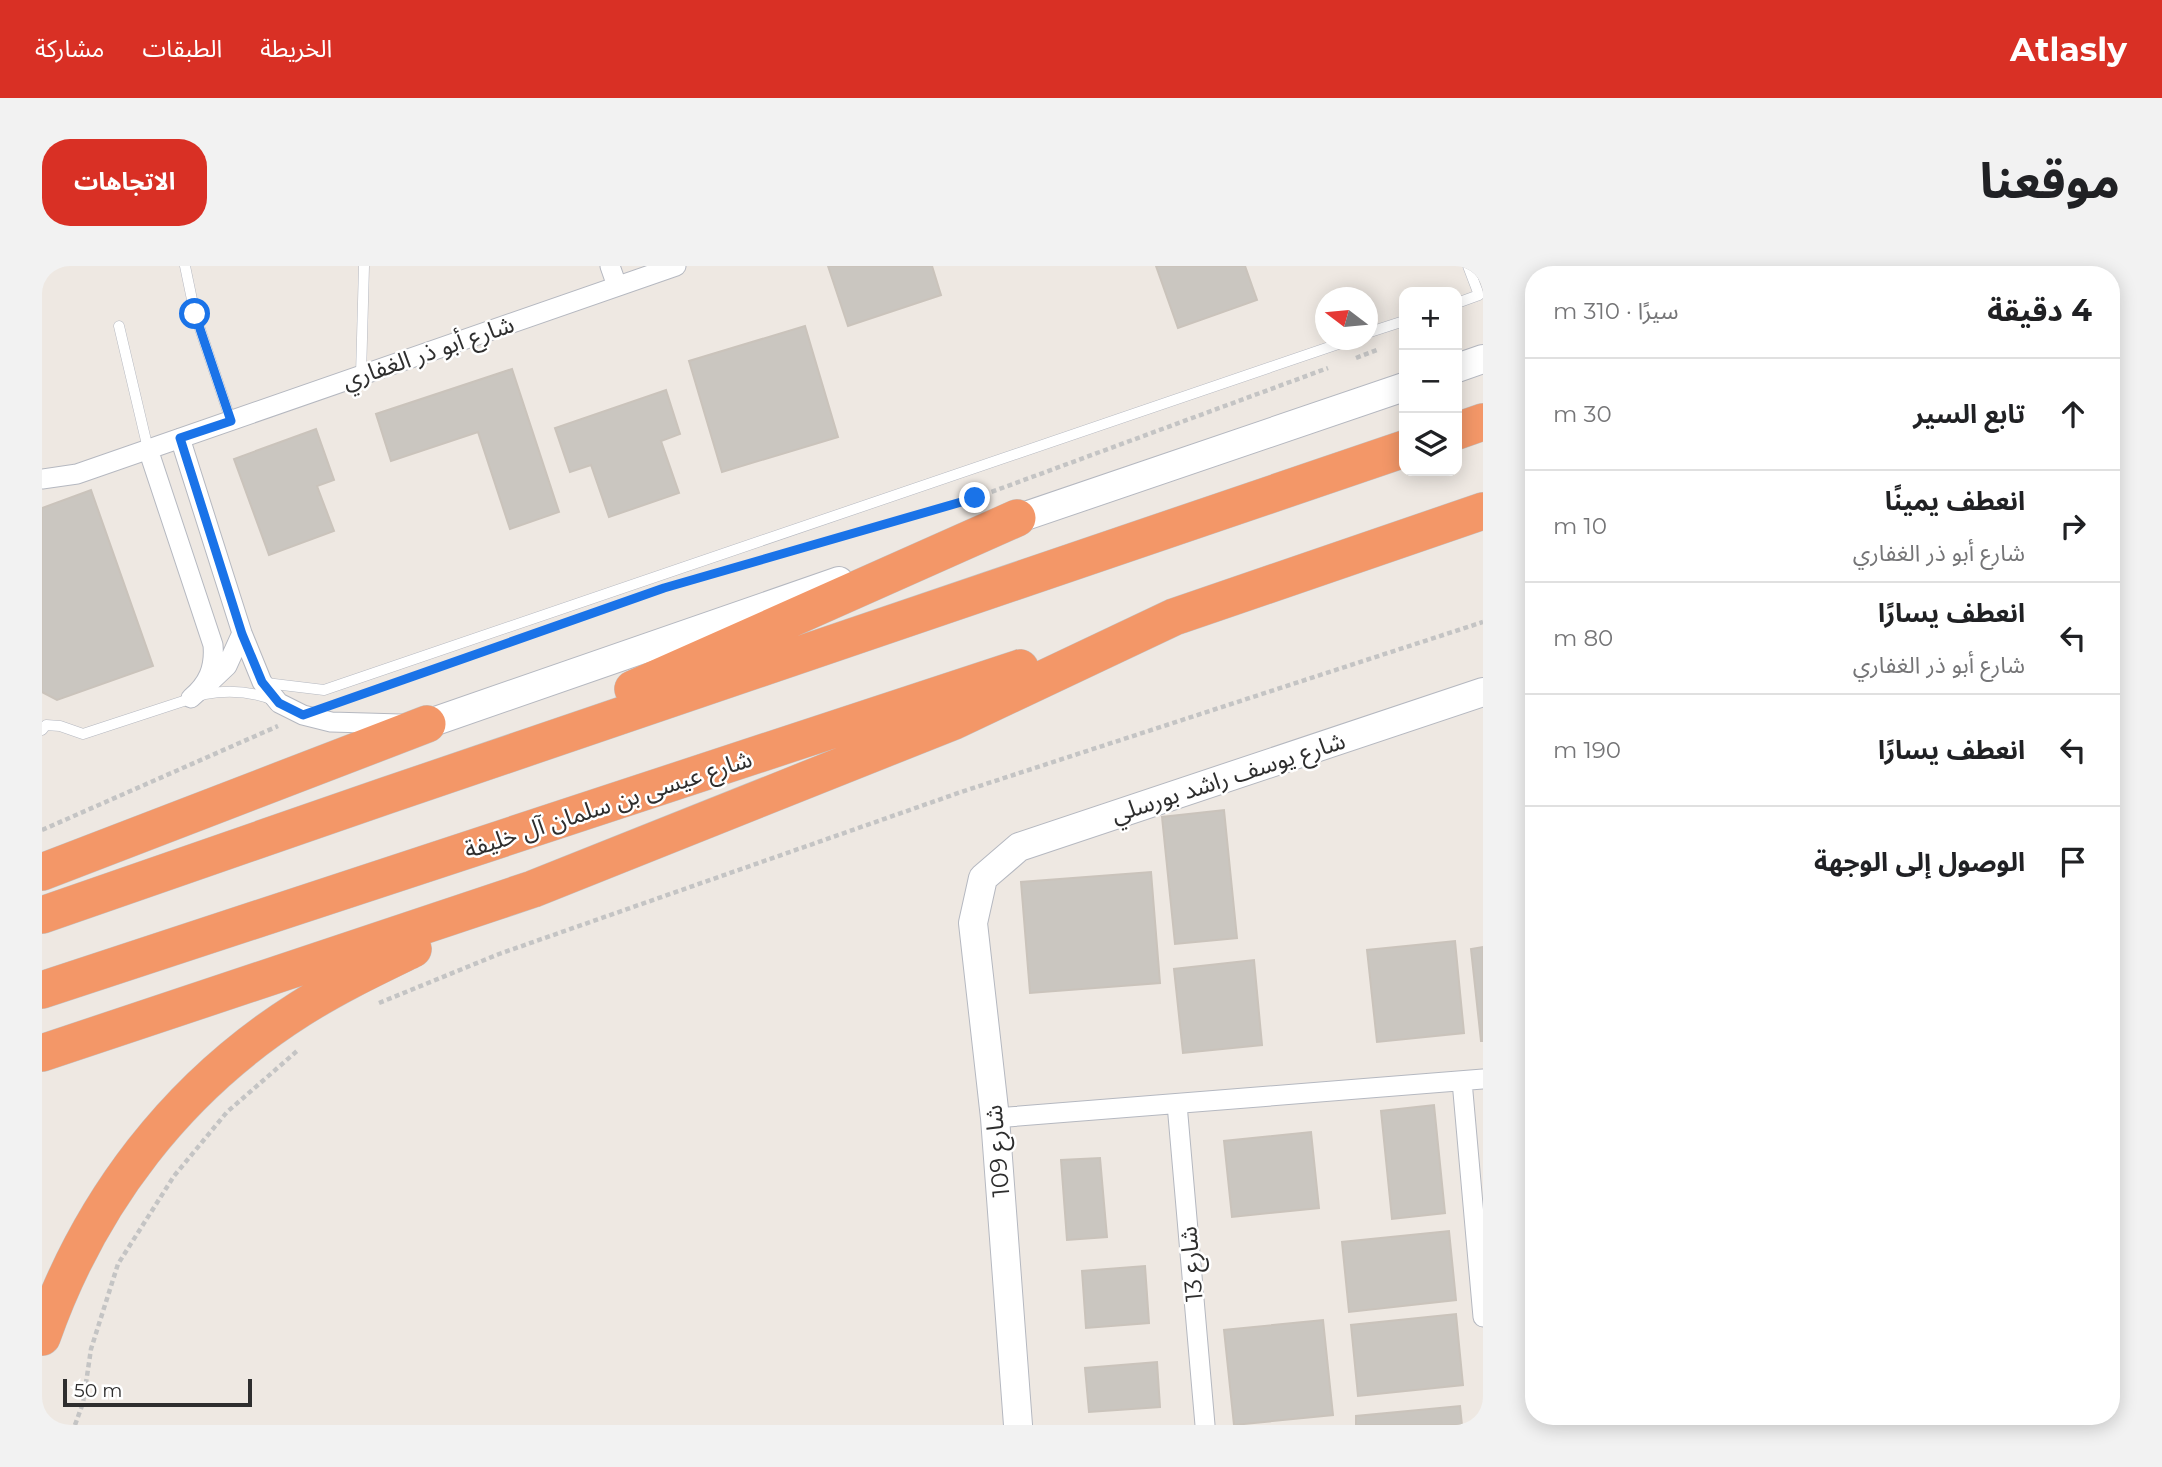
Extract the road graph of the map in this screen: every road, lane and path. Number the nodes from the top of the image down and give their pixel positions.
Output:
1 (185, 266) edge
2 (364, 266) edge
3 (610, 266) edge
4 (676, 266) edge
5 (1468, 266) edge
6 (617, 286) junction
7 (1462, 301) edge
8 (1399, 323) edge
9 (119, 326) dead end
10 (1378, 329) edge
11 (1321, 350) edge
12 (1378, 350) dead end
13 (1483, 359) edge
14 (1352, 360) dead end
15 (1339, 364) dead end
16 (1462, 366) edge
17 (361, 375) junction
18 (1399, 389) edge
19 (231, 421) junction
20 (1483, 422) edge
21 (1462, 429) edge
22 (180, 438) junction
23 (148, 449) junction
24 (1399, 451) edge
25 (42, 479) edge
26 (1483, 511) edge
27 (1017, 518) junction
28 (794, 551) dead end
29 (1174, 617) junction
30 (1483, 621) edge
31 (242, 634) junction
32 (262, 682) junction
33 (1483, 692) edge
34 (196, 694) junction
35 (279, 703) junction
36 (303, 715) junction
37 (427, 724) junction
38 (42, 730) edge
39 (385, 796) junction
40 (42, 830) edge
41 (42, 872) edge
42 (983, 878) joint
43 (533, 889) junction
44 (42, 915) edge
45 (42, 990) edge
46 (370, 1008) dead end
47 (306, 1043) dead end
48 (42, 1053) edge
49 (1483, 1079) edge
50 (1462, 1081) junction
51 (1177, 1104) junction
52 (995, 1118) junction
53 (1483, 1317) edge
54 (42, 1337) edge
55 (75, 1425) edge
56 (1018, 1425) edge
57 (1205, 1425) edge

1 - 19 lane
2 - 17 lane
3 - 6 street
4 - 6 street, شارع أبو ذر الغفاري
5 - 7 lane
6 - 17 street, شارع أبو ذر الغفاري
8 - 10 lane
9 - 23 lane
11 - 32 lane
12 - 14 path
13 - 16 street
15 - 28 path
17 - 19 street, شارع أبو ذر الغفاري
18 - 27 street
19 - 22 street, شارع أبو ذر الغفاري
20 - 21 highway
22 - 23 street, شارع أبو ذر الغفاري
22 - 31 street
23 - 25 street, شارع أبو ذر الغفاري
23 - 34 street
24 - 39 highway
26 - 29 highway
27 - 37 street
27 - 39 highway
29 - 43 highway
29 - 45 highway, شارع عيسى بن سلمان آل خليفة
30 - 46 path
31 - 32 street
31 - 34 street
32 - 35 street
33 - 42 street, شارع يوسف راشد بورسلي
34 - 35 lane
34 - 38 lane
35 - 36 street
36 - 37 street
36 - 40 path
37 - 41 highway
39 - 44 highway
42 - 52 street, شارع 109
43 - 48 highway
43 - 54 highway
47 - 55 path
49 - 50 street
50 - 51 street
50 - 53 street
51 - 52 street
51 - 57 street, شارع 13
52 - 56 street, شارع 109

